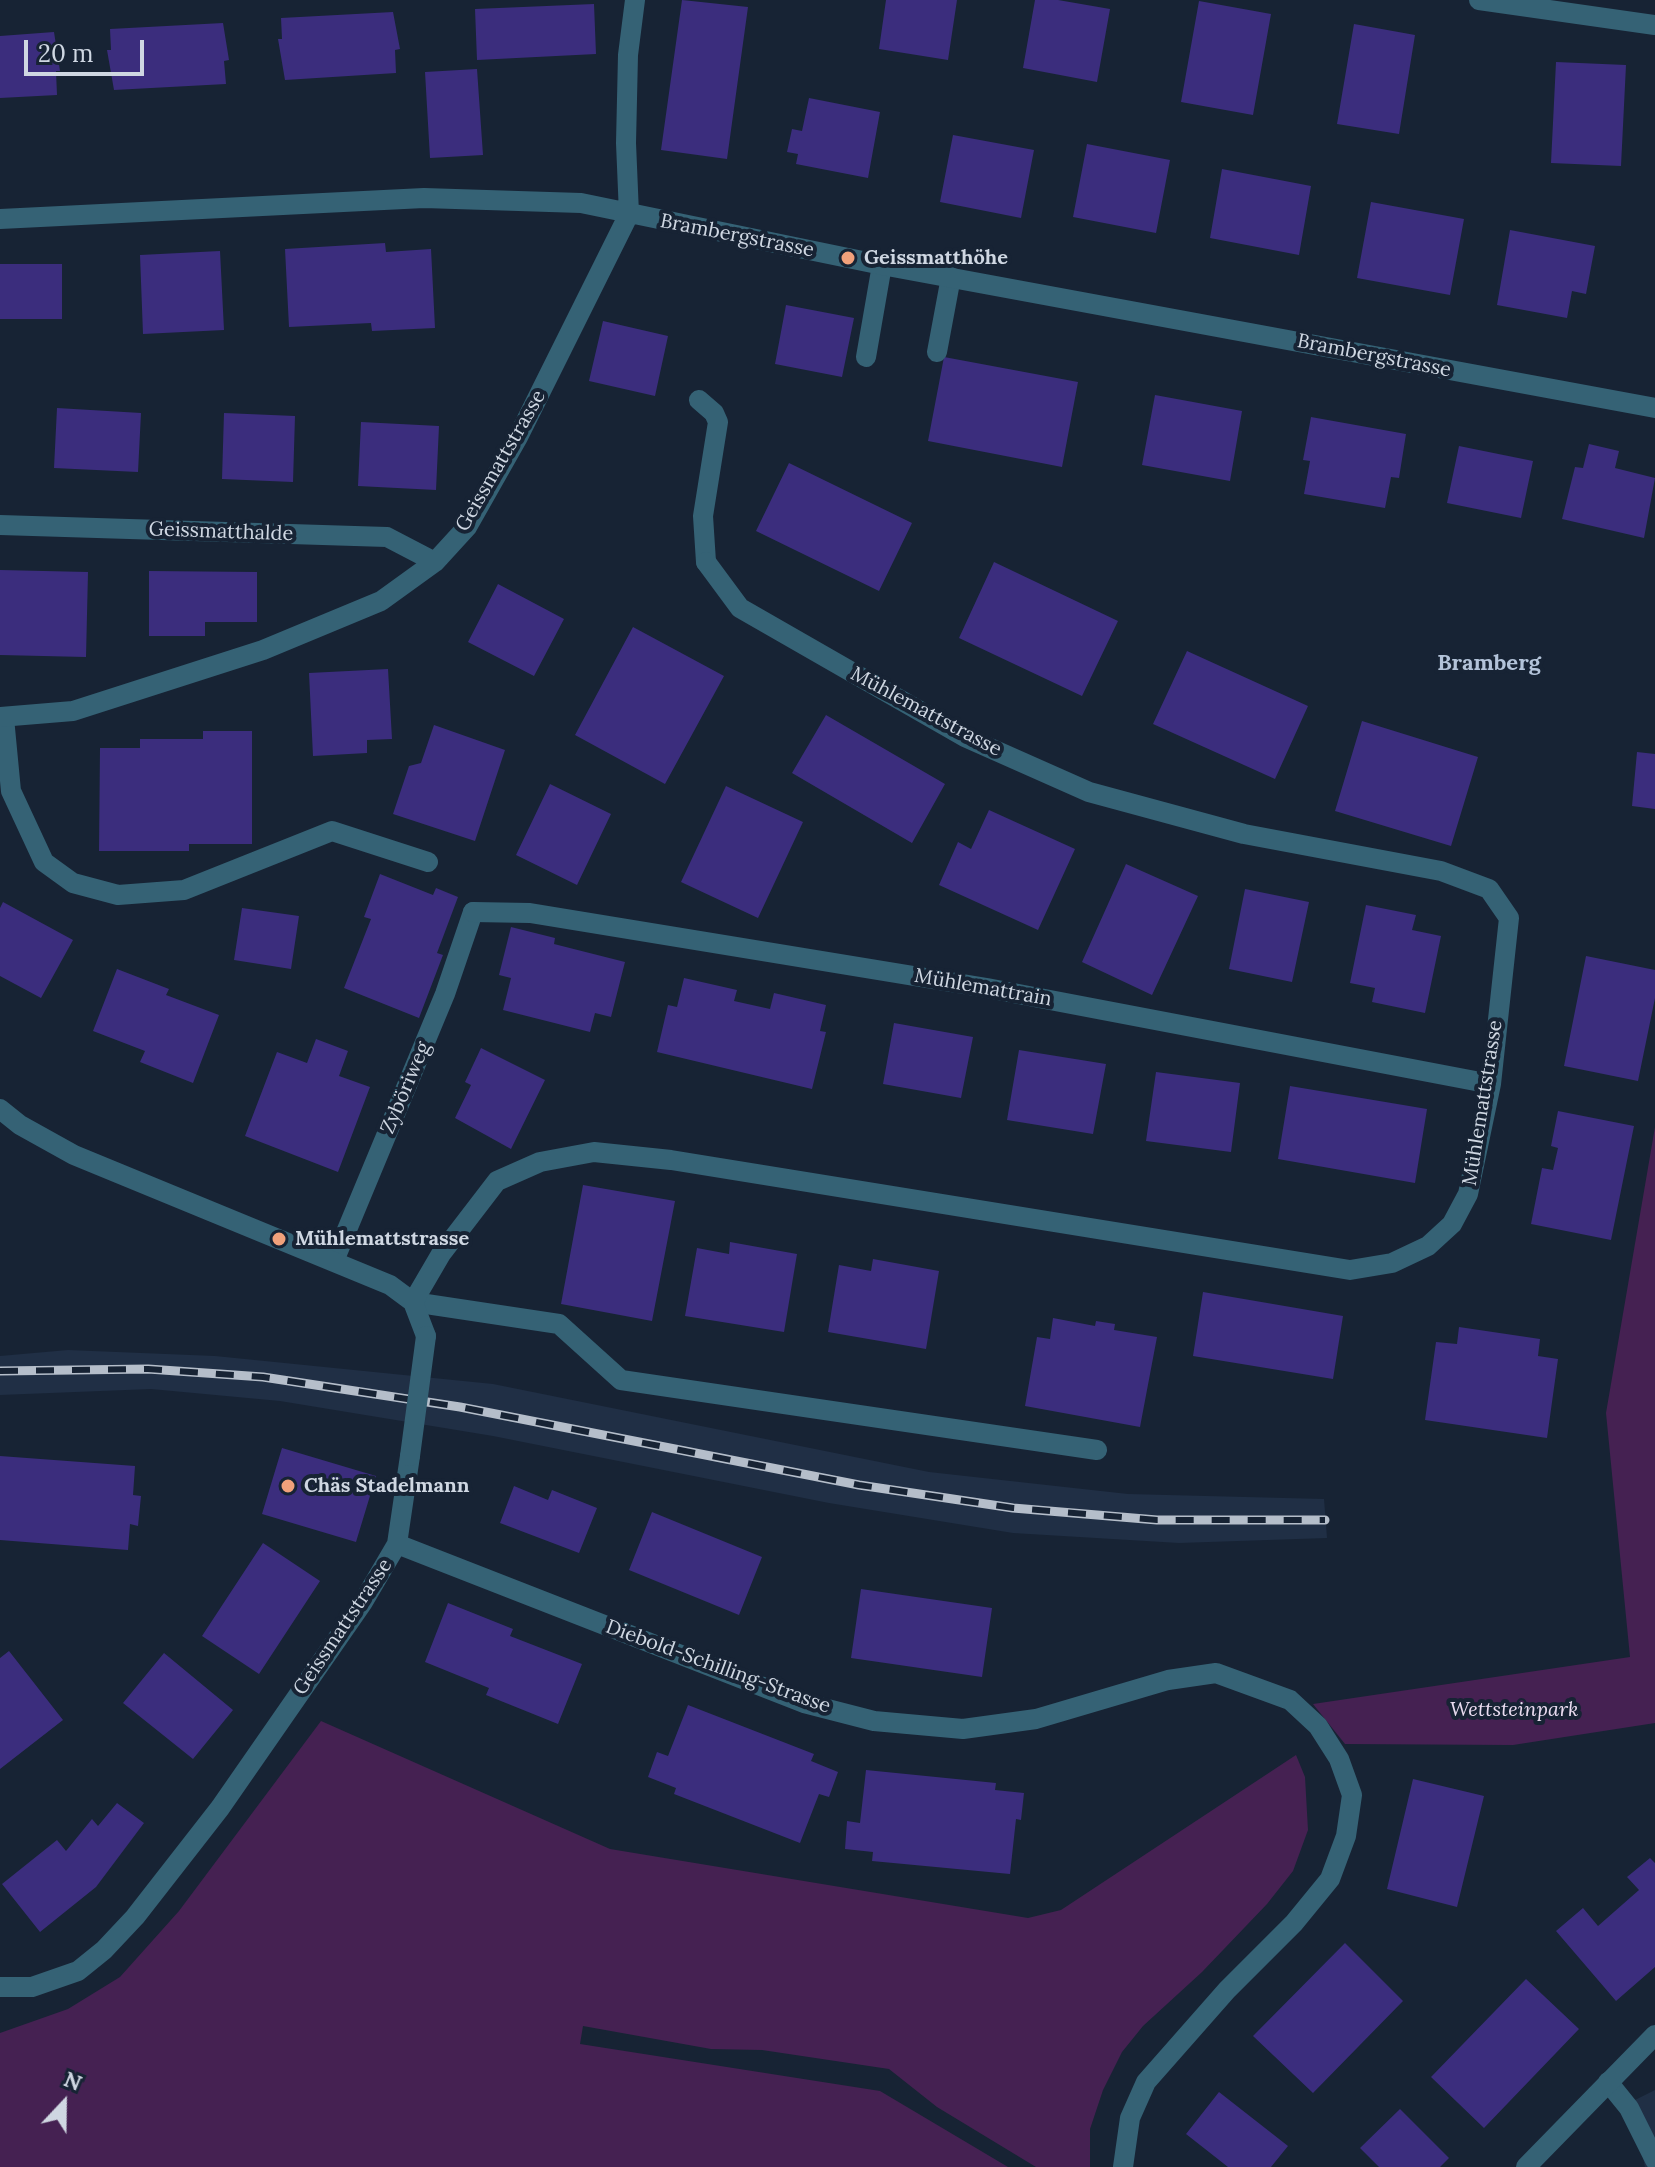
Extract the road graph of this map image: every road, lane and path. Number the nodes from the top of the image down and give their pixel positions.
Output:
1 (635, 0) edge
2 (1479, 0) edge
3 (1655, 25) edge
4 (629, 214) junction
5 (0, 219) edge
6 (882, 265) junction
7 (951, 277) junction
8 (937, 352) dead end
9 (866, 357) dead end
10 (699, 400) dead end
11 (1655, 408) edge
12 (0, 525) edge
13 (435, 562) junction
14 (2, 717) edge
15 (428, 862) dead end
16 (473, 912) joint
17 (1491, 1084) junction
18 (0, 1109) edge
19 (334, 1261) junction
20 (413, 1302) junction
21 (1097, 1450) dead end
22 (397, 1544) junction
23 (0, 1987) edge
24 (1655, 2035) edge
25 (1608, 2082) junction
26 (1655, 2160) edge
27 (1123, 2167) edge
28 (1526, 2167) edge

1 - 4 street, Geissmattstrasse
2 - 3 street
4 - 5 street, Brambergstrasse
4 - 6 street, Brambergstrasse
4 - 13 street, Geissmattstrasse
6 - 7 street, Brambergstrasse
6 - 9 street
7 - 8 street
7 - 11 street, Brambergstrasse
10 - 17 street, Mühlemattstrasse
12 - 13 street, Geissmatthalde
13 - 14 street, Geissmattstrasse
14 - 15 street
16 - 17 street, Mühlemattrain
16 - 19 street, Zyböriweg
17 - 20 street, Mühlemattstrasse
18 - 19 street
19 - 20 street
20 - 21 street
20 - 22 street, Geissmattstrasse, bridge
22 - 23 street, Geissmattstrasse
22 - 27 street, Diebold-Schilling-Strasse
24 - 25 street
25 - 26 street
25 - 28 street

